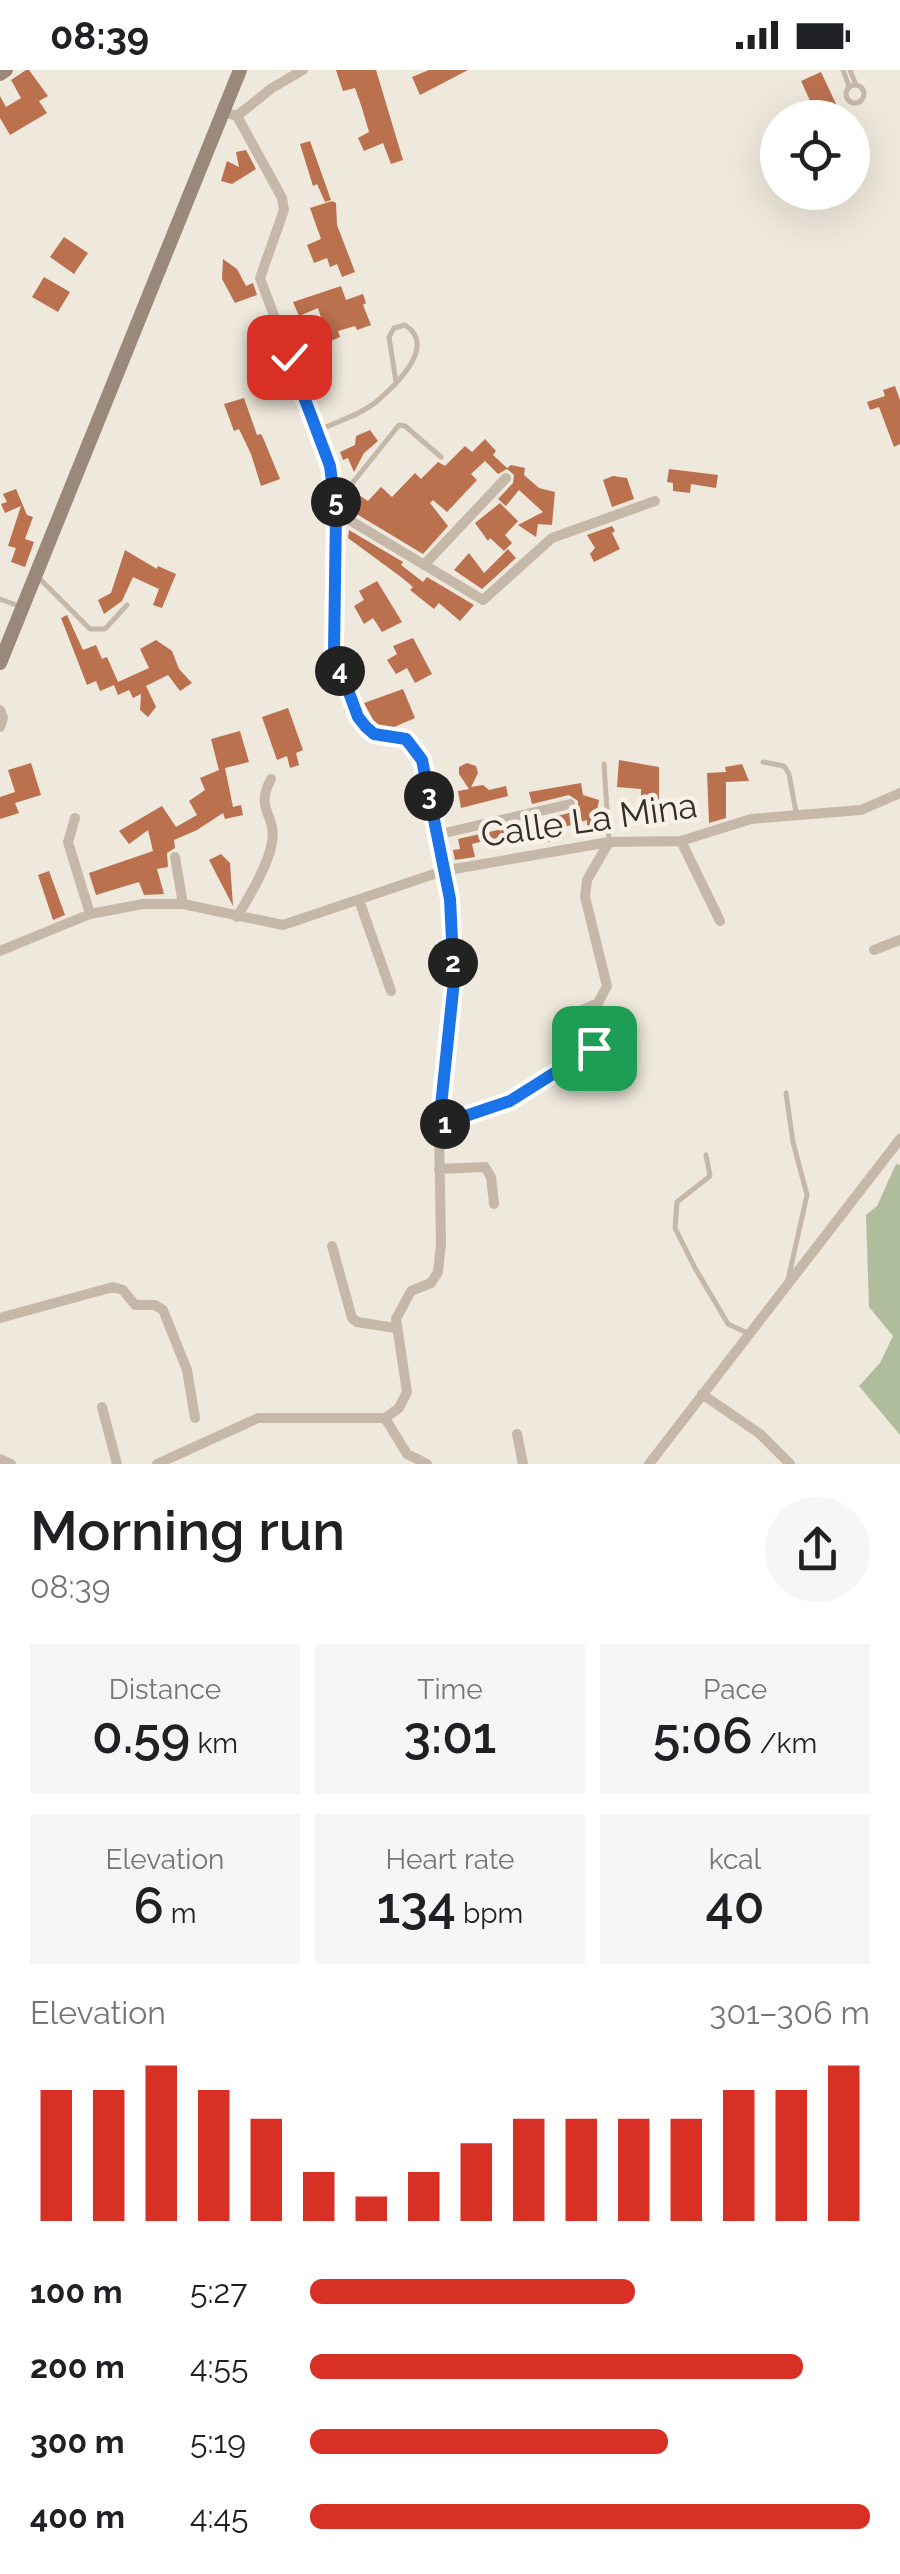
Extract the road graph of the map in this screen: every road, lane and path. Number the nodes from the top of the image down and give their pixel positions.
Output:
1 (240, 70) edge
2 (303, 70) edge
3 (846, 70) edge
4 (853, 86) dead end
5 (230, 114) junction
6 (396, 382) junction
7 (317, 431) junction
8 (440, 457) dead end
9 (506, 478) dead end
10 (655, 501) dead end
11 (336, 508) junction
12 (424, 565) junction
13 (36, 575) junction
14 (0, 599) edge
15 (127, 606) dead end
16 (22, 607) junction
17 (0, 664) edge
18 (0, 710) edge
19 (0, 727) edge
20 (763, 762) dead end
21 (604, 764) dead end
22 (272, 779) dead end
23 (900, 794) edge
24 (570, 804) dead end
25 (797, 815) junction
26 (75, 818) dead end
27 (436, 835) junction
28 (681, 841) junction
29 (609, 842) junction
30 (175, 856) dead end
31 (443, 871) junction
32 (359, 900) junction
33 (183, 904) junction
34 (90, 914) junction
35 (237, 916) junction
36 (720, 921) dead end
37 (900, 940) edge
38 (874, 950) dead end
39 (0, 951) edge
40 (390, 992) dead end
41 (580, 1011) dead end
42 (594, 1048) dead end
43 (786, 1093) dead end
44 (439, 1125) junction
45 (900, 1139) edge
46 (706, 1156) dead end
47 (439, 1170) junction
48 (494, 1204) dead end
49 (332, 1246) dead end
50 (788, 1283) junction
51 (0, 1318) edge
52 (395, 1328) junction
53 (747, 1333) junction
54 (702, 1394) junction
55 (102, 1407) dead end
56 (195, 1418) dead end
57 (385, 1418) junction
58 (517, 1434) dead end
59 (0, 1459) edge
60 (12, 1464) edge
61 (117, 1464) edge
62 (156, 1464) edge
63 (427, 1464) edge
64 (523, 1464) edge
65 (649, 1464) edge
66 (790, 1464) edge

1 - 5 main road
2 - 5 street
3 - 4 lane
5 - 7 street
5 - 13 main road
6 - 6 lane
6 - 7 lane
7 - 11 street
8 - 11 lane
9 - 12 street
10 - 12 street
11 - 12 street
11 - 27 street
13 - 15 lane
13 - 16 main road
14 - 16 lane
16 - 17 main road
18 - 19 street
20 - 25 lane
21 - 29 lane
22 - 35 street
23 - 25 street, Calle La Mina
24 - 27 street
25 - 28 street, Calle La Mina
26 - 34 street
27 - 31 street
28 - 29 street, Calle La Mina
28 - 36 street
29 - 31 street, Calle La Mina
29 - 41 street
30 - 33 street
31 - 32 street, Calle La Mina
31 - 44 street
32 - 35 street, Calle La Mina
32 - 40 street
33 - 34 street, Calle La Mina
33 - 35 street, Calle La Mina
34 - 39 street, Calle La Mina
37 - 38 street
42 - 44 street
43 - 50 lane
44 - 47 street
45 - 50 street
46 - 53 lane
47 - 48 street
47 - 52 street
49 - 52 street
50 - 53 street
51 - 56 street
52 - 57 street
53 - 54 street
54 - 65 street
54 - 66 street
55 - 61 street
57 - 62 street
57 - 63 street
58 - 64 street
59 - 60 street

